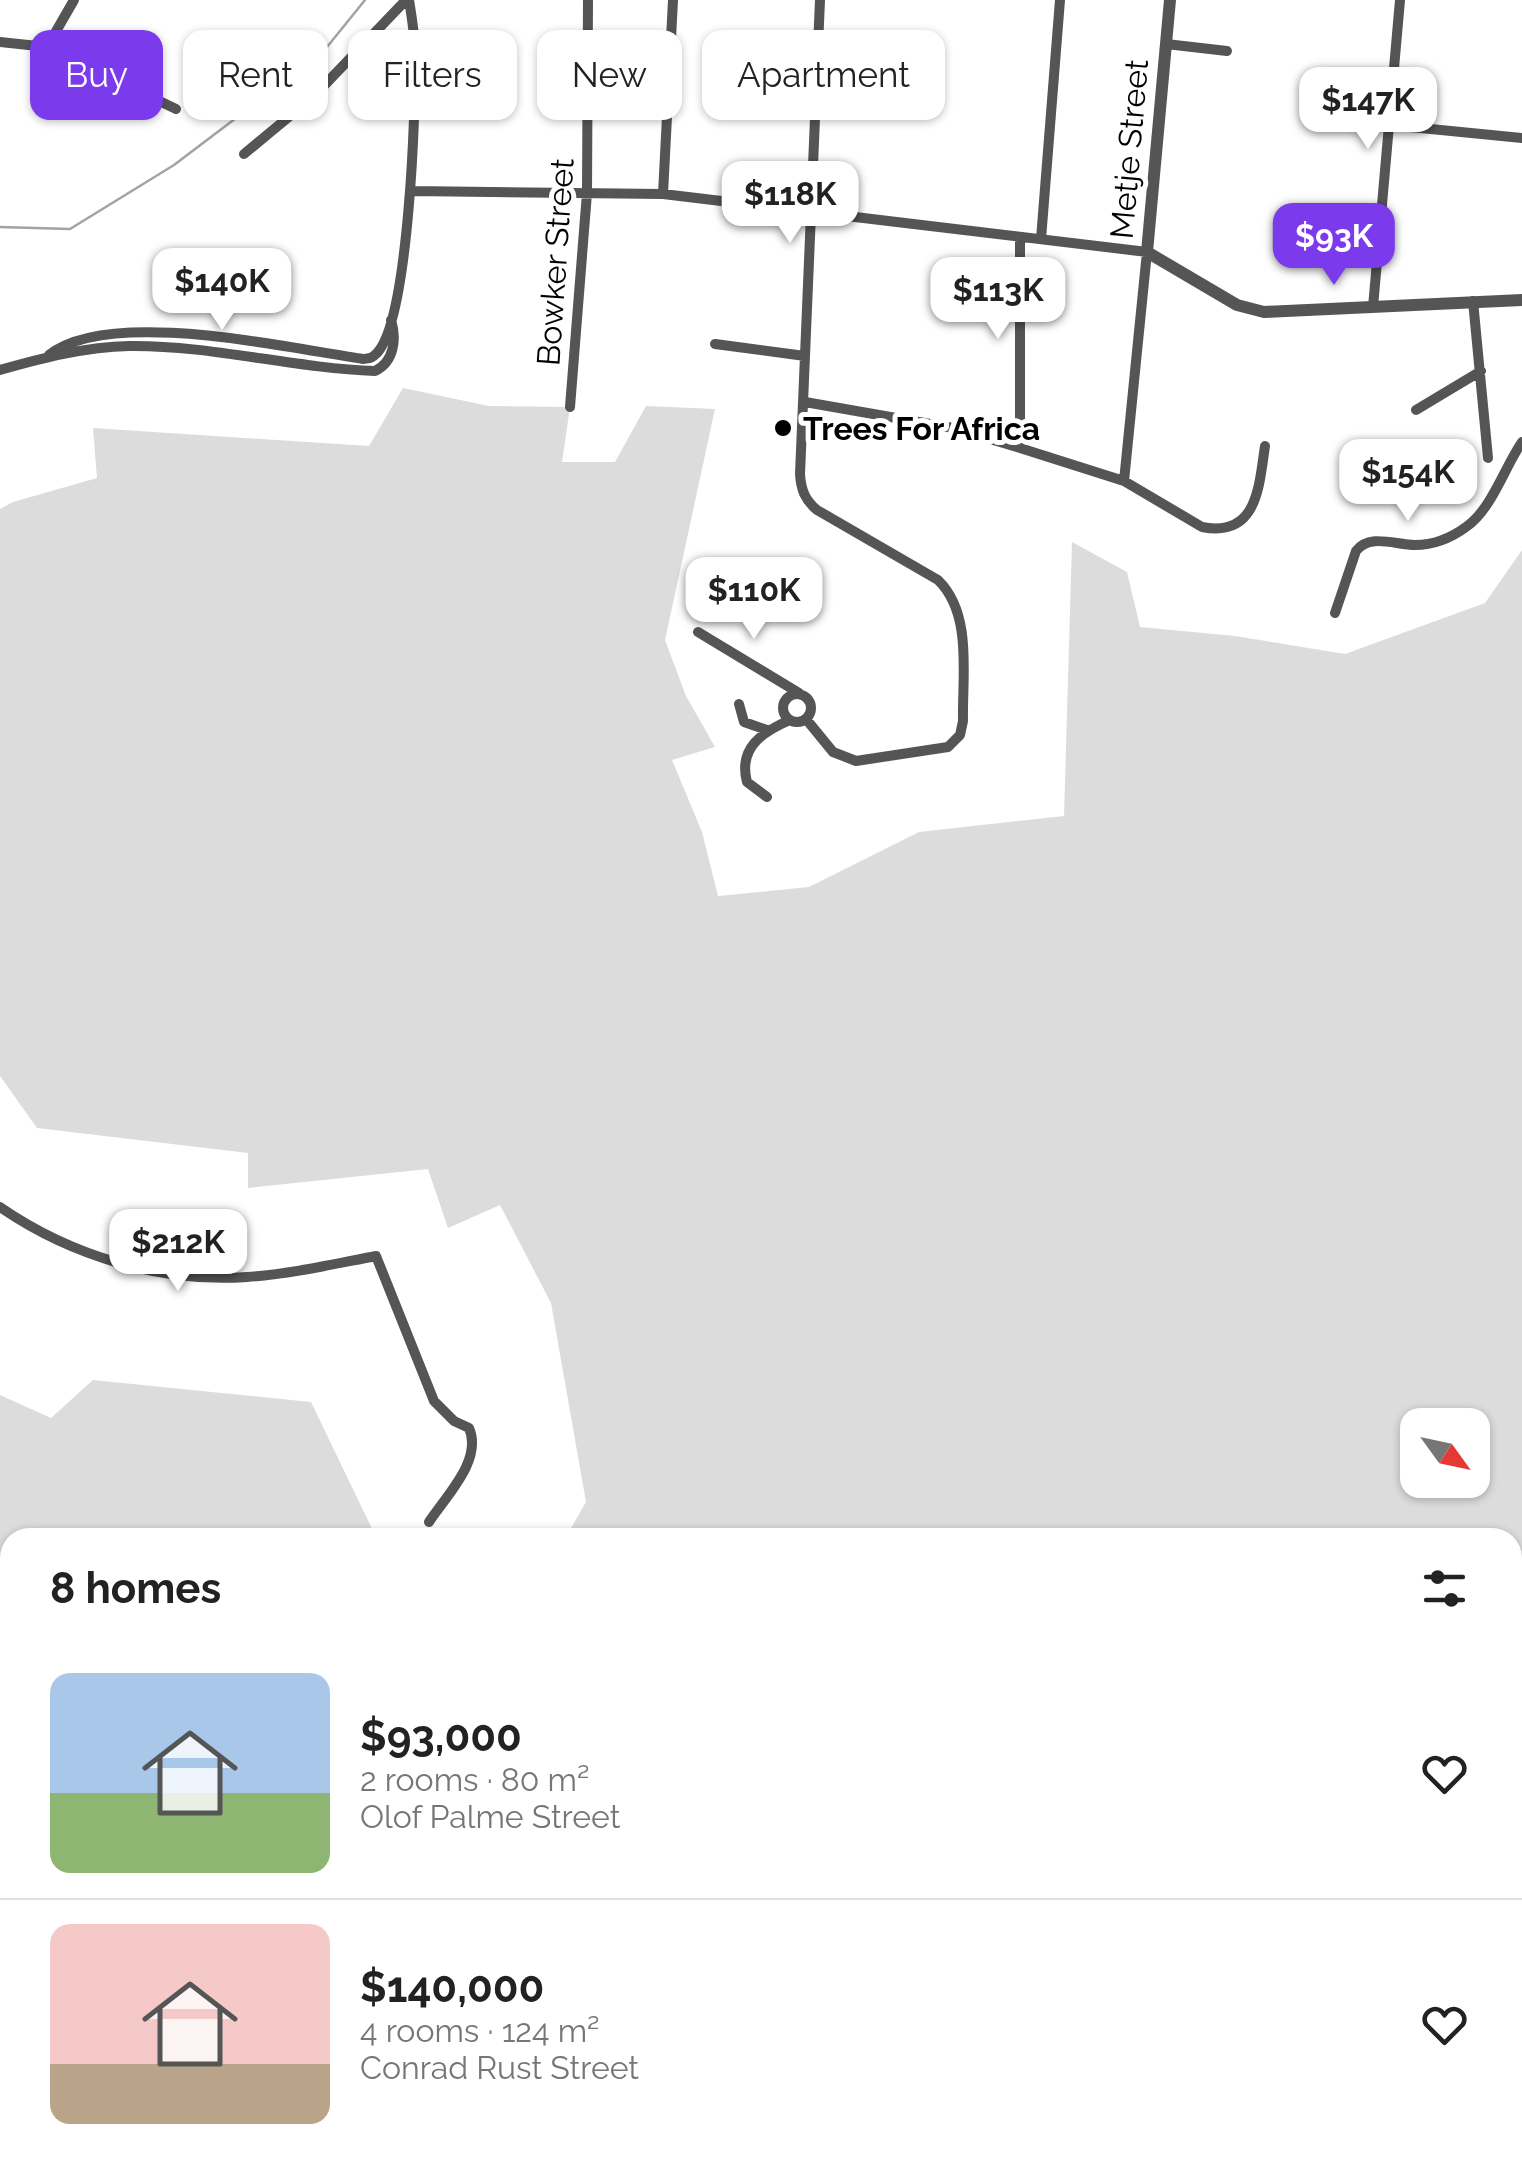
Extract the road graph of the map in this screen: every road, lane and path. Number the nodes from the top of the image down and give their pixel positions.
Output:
1 (74, 0) edge
2 (408, 0) edge
3 (588, 0) edge
4 (672, 0) edge
5 (820, 0) edge
6 (1060, 0) edge
7 (1170, 0) edge
8 (1400, 0) edge
9 (57, 30) edge
10 (0, 42) edge
11 (1166, 44) junction
12 (30, 46) edge
13 (1226, 51) dead end
14 (163, 103) edge
15 (176, 109) dead end
16 (1390, 125) junction
17 (1522, 138) edge
18 (244, 154) dead end
19 (412, 191) junction
20 (587, 194) junction
21 (663, 194) junction
22 (811, 213) junction
23 (1020, 236) junction
24 (1040, 238) junction
25 (1148, 252) junction
26 (1522, 300) edge
27 (1473, 301) junction
28 (1374, 307) junction
29 (392, 320) junction
30 (715, 344) dead end
31 (49, 356) junction
32 (806, 356) junction
33 (0, 370) edge
34 (1482, 371) junction
35 (805, 402) junction
36 (570, 407) dead end
37 (1416, 410) dead end
38 (1265, 446) dead end
39 (1521, 447) edge
40 (1020, 448) junction
41 (1488, 458) dead end
42 (1124, 482) junction
43 (1336, 612) dead end
44 (698, 632) dead end
45 (799, 693) junction
46 (739, 704) dead end
47 (806, 718) junction
48 (790, 720) junction
49 (768, 730) junction
50 (767, 796) dead end
51 (0, 1207) edge
52 (429, 1522) dead end

1 - 9 street
2 - 18 street
2 - 19 street
3 - 20 street, Bowker Street
4 - 21 street
5 - 22 street
6 - 24 street
7 - 11 street, Metje Street
8 - 16 street
10 - 12 street
11 - 13 street
11 - 25 street, Metje Street
14 - 15 street
16 - 17 street
16 - 28 street
19 - 20 street
19 - 29 street
20 - 21 street
20 - 36 street, Bowker Street
21 - 22 street
22 - 23 street
22 - 32 street
23 - 24 street
23 - 40 street
24 - 25 street
25 - 28 street
25 - 42 street, Metje Street
26 - 27 street
27 - 28 street
27 - 34 street
29 - 31 street
29 - 31 street
30 - 32 street
31 - 33 street
32 - 35 street
34 - 37 street
34 - 41 street
35 - 40 street
35 - 47 street
38 - 42 street
39 - 43 street
40 - 42 street
44 - 45 street
45 - 47 street
45 - 48 street
46 - 49 street
47 - 48 street
48 - 49 street
49 - 50 street
51 - 52 street

